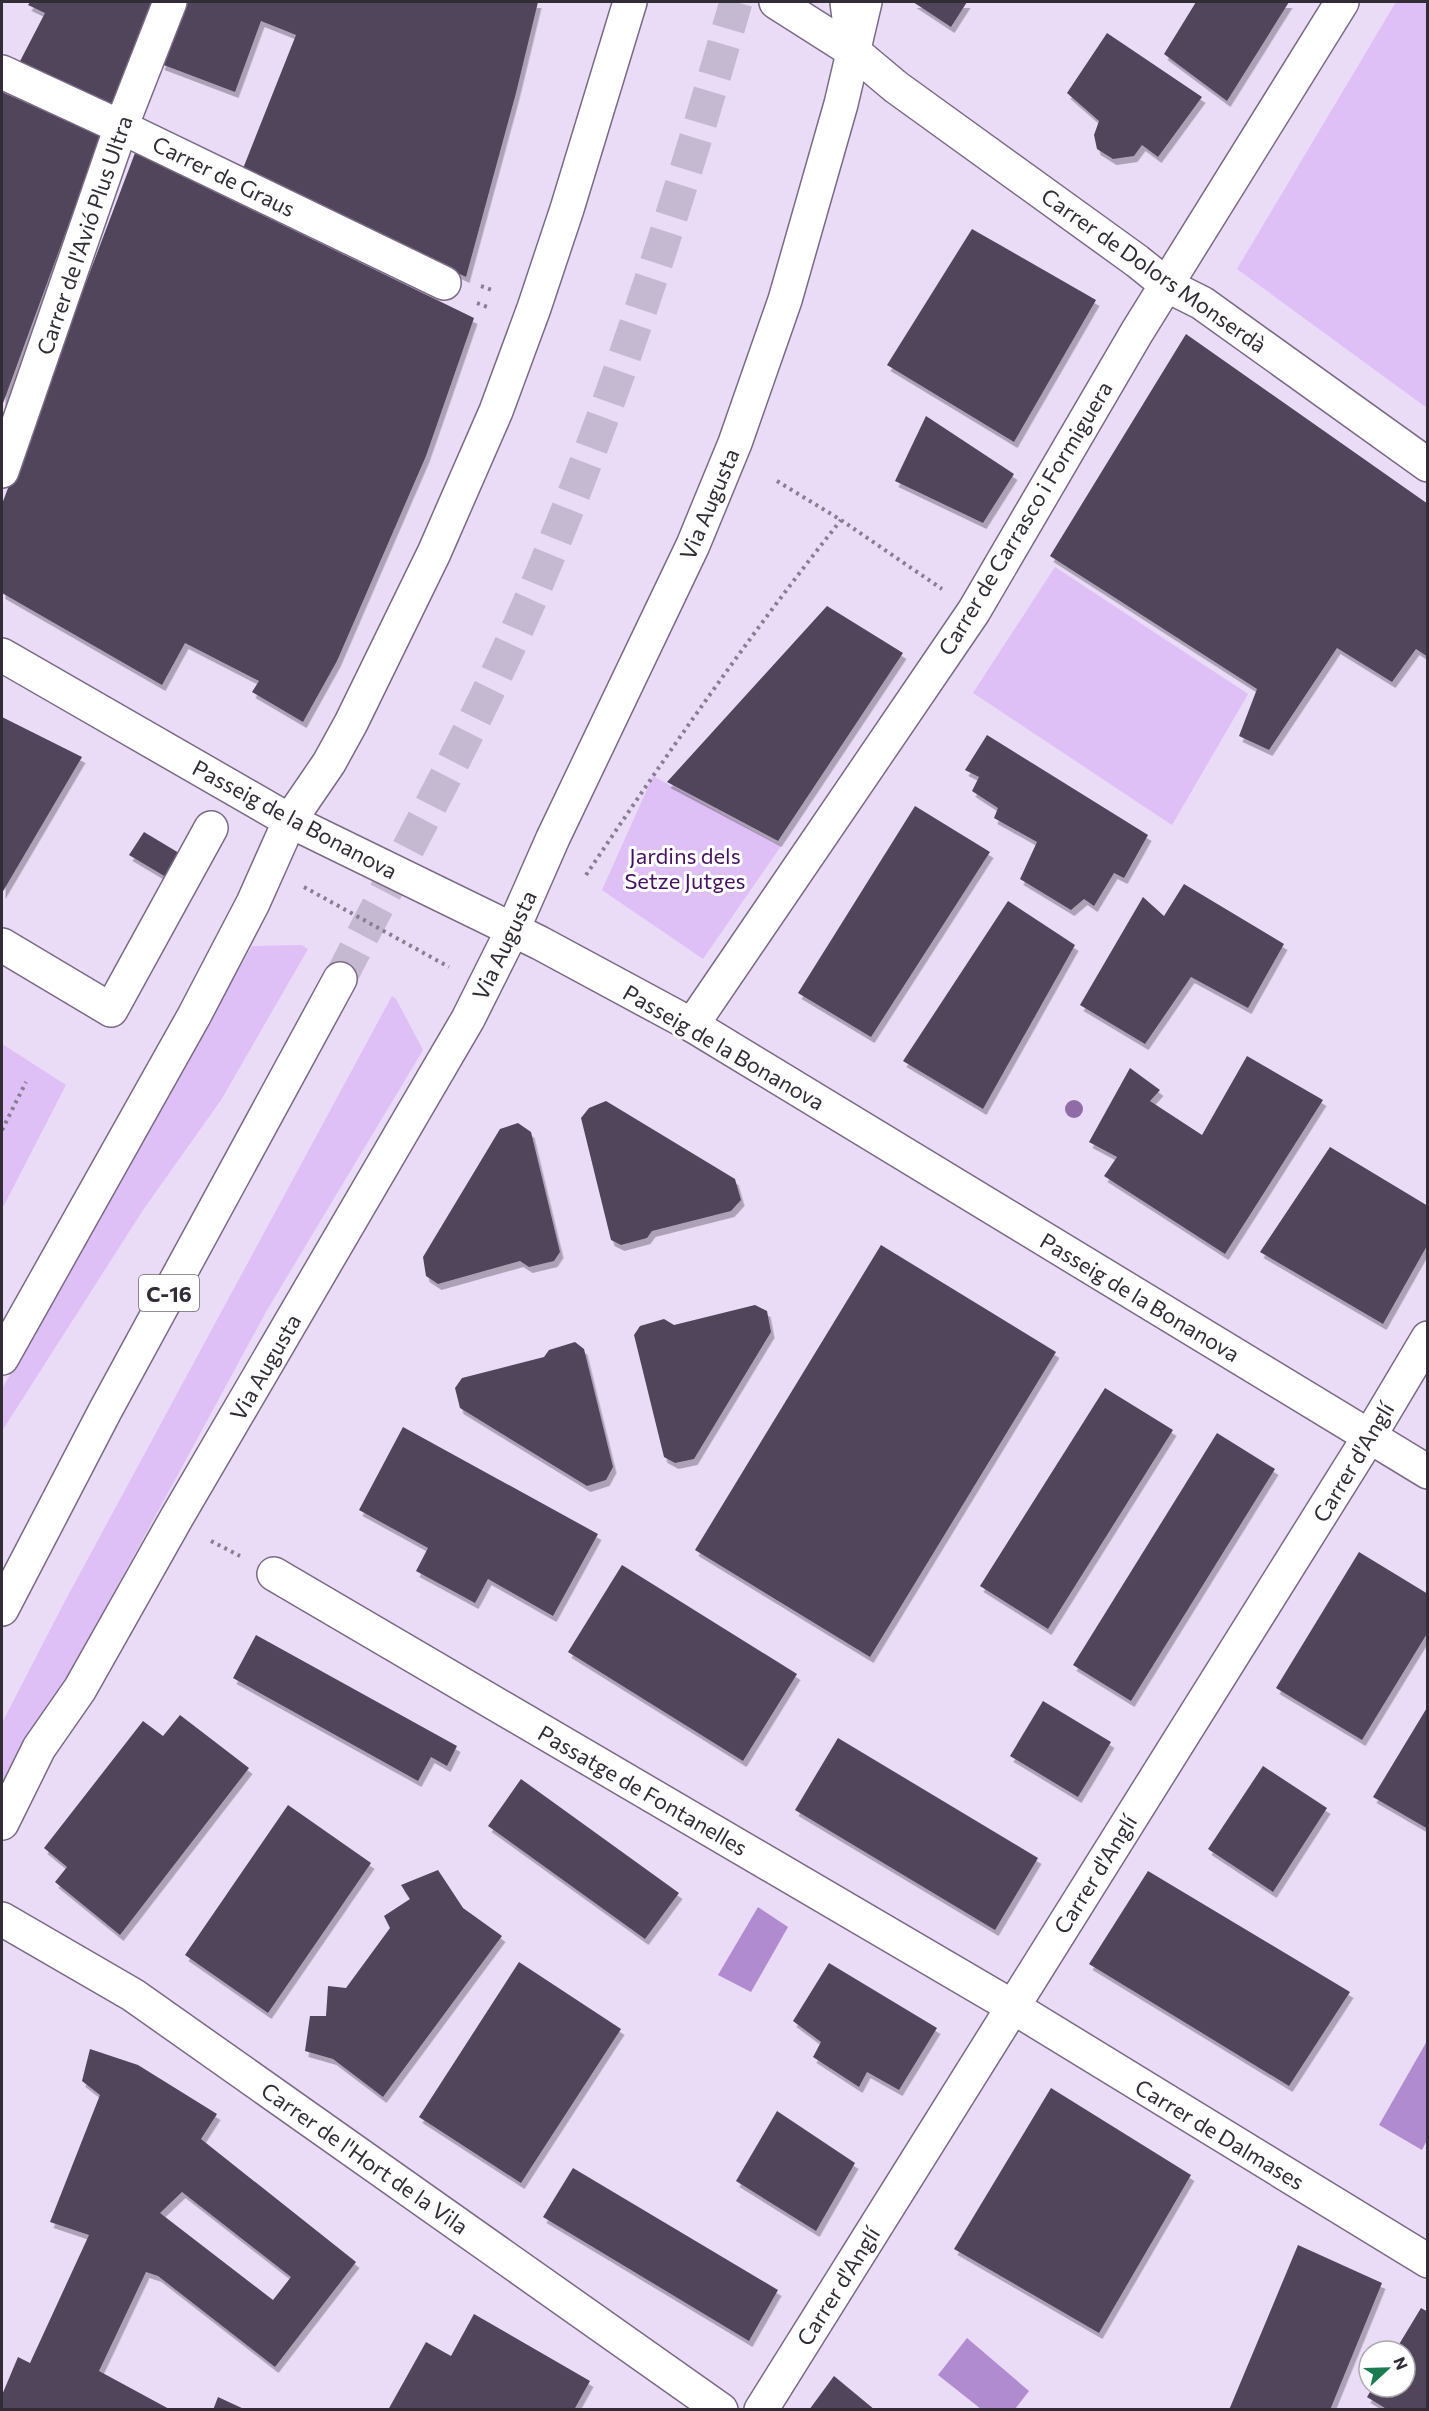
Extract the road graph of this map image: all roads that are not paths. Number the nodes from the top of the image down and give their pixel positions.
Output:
1 (170, 2) edge
2 (630, 2) edge
3 (776, 2) edge
4 (848, 2) edge
5 (865, 2) edge
6 (1342, 2) edge
7 (853, 51) junction
8 (2, 72) edge
9 (122, 127) junction
10 (444, 284) dead end
11 (1168, 286) junction
12 (1428, 465) edge
13 (2, 471) edge
14 (2, 655) edge
15 (290, 820) junction
16 (211, 828) dead end
17 (513, 929) junction
18 (2, 945) edge
19 (340, 979) tunnel mouth
20 (692, 1025) junction
21 (1428, 1338) edge
22 (2, 1358) edge
23 (1369, 1437) junction
24 (1428, 1473) edge
25 (274, 1574) dead end
26 (2, 1609) edge
27 (2, 1823) edge
28 (2, 1918) edge
29 (1013, 2007) junction
30 (1428, 2261) edge
31 (721, 2409) edge
32 (761, 2409) edge

1 - 9 main road, Carrer de l'Avió Plus Ultra
2 - 15 main road
3 - 7 main road, Carrer de Dolors Monserdà
4 - 7 main road
5 - 7 main road, Via Augusta
6 - 11 main road, Carrer de Carrasco i Formiguera
7 - 11 main road, Carrer de Dolors Monserdà
7 - 17 main road, Via Augusta
8 - 9 main road, Carrer de Graus
9 - 10 main road, Carrer de Graus
9 - 13 main road, Carrer de l'Avió Plus Ultra
11 - 12 main road, Carrer de Dolors Monserdà
11 - 20 main road, Carrer de Carrasco i Formiguera
14 - 15 main road, Passeig de la Bonanova
15 - 17 main road, Passeig de la Bonanova
15 - 22 main road
16 - 18 main road
17 - 20 main road, Passeig de la Bonanova
17 - 27 main road, Via Augusta
19 - 26 main road, C-16
20 - 23 main road, Passeig de la Bonanova
21 - 23 main road, Carrer d'Anglí
23 - 24 main road, Passeig de la Bonanova
23 - 29 main road, Carrer d'Anglí
25 - 29 main road, Passatge de Fontanelles
28 - 31 main road, Carrer de l'Hort de la Vila
29 - 30 main road, Carrer de Dalmases
29 - 32 main road, Carrer d'Anglí

